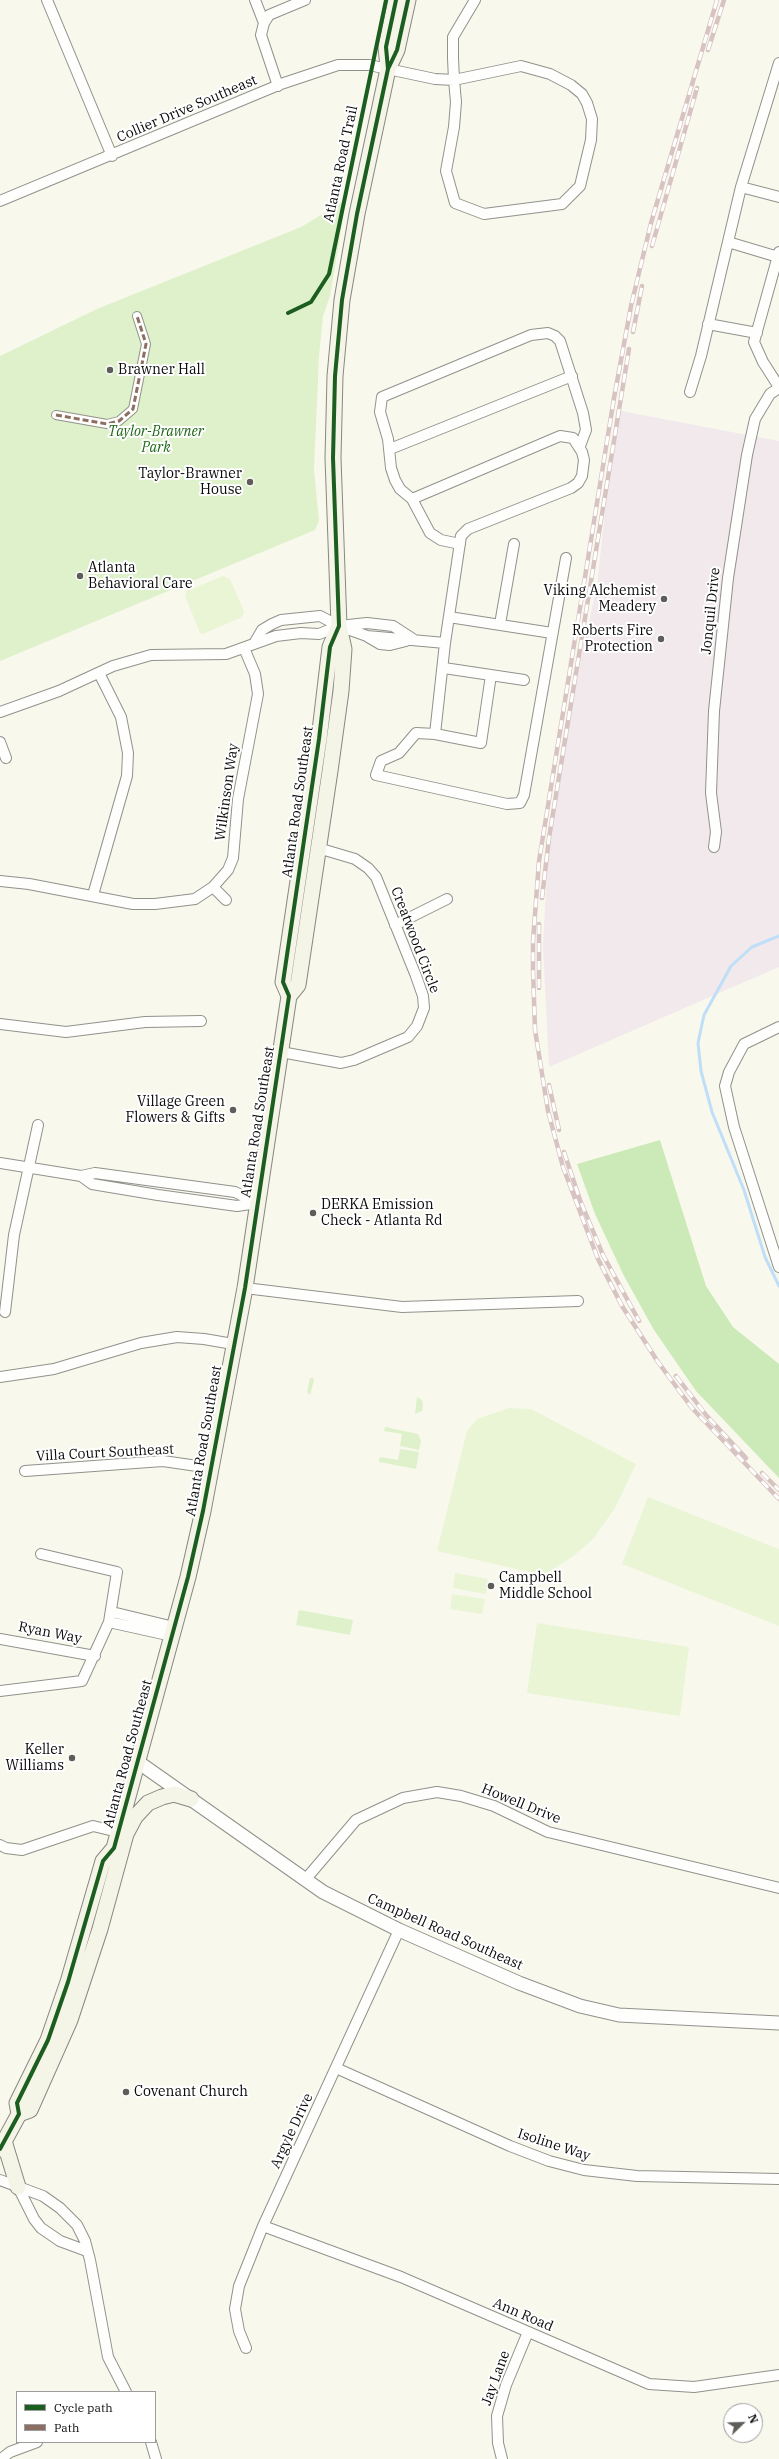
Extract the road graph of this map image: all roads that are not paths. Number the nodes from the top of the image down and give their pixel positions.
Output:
1 (47, 0) edge
2 (255, 0) edge
3 (305, 0) edge
4 (396, 0) edge
5 (408, 0) edge
6 (475, 0) edge
7 (264, 22) junction
8 (779, 63) edge
9 (388, 69) junction
10 (454, 80) junction
11 (278, 86) junction
12 (112, 156) junction
13 (741, 187) junction
14 (779, 197) edge
15 (0, 201) edge
16 (728, 242) junction
17 (778, 254) edge
18 (137, 316) dead end
19 (708, 324) junction
20 (757, 333) junction
21 (572, 376) junction
22 (779, 388) edge
23 (690, 392) dead end
24 (56, 415) dead end
25 (580, 446) junction
26 (390, 449) junction
27 (412, 499) junction
28 (460, 544) junction
29 (514, 544) dead end
30 (566, 558) dead end
31 (449, 617) junction
32 (500, 624) junction
33 (339, 626) junction
34 (552, 633) junction
35 (414, 639) junction
36 (255, 642) junction
37 (445, 643) junction
38 (244, 648) junction
39 (444, 668) junction
40 (99, 673) junction
41 (491, 676) junction
42 (524, 680) dead end
43 (0, 712) edge
44 (435, 734) junction
45 (0, 742) edge
46 (6, 758) dead end
47 (714, 847) dead end
48 (318, 848) junction
49 (0, 881) edge
50 (213, 887) junction
51 (93, 896) junction
52 (447, 899) dead end
53 (226, 900) dead end
54 (395, 925) junction
55 (289, 996) junction
56 (201, 1021) dead end
57 (0, 1024) edge
58 (779, 1028) edge
59 (281, 1052) junction
60 (38, 1125) dead end
61 (0, 1163) edge
62 (28, 1168) junction
63 (257, 1203) junction
64 (779, 1267) edge
65 (245, 1288) junction
66 (578, 1301) dead end
67 (5, 1312) dead end
68 (233, 1344) junction
69 (0, 1377) edge
70 (211, 1468) junction
71 (25, 1471) dead end
72 (41, 1554) dead end
73 (111, 1617) junction
74 (173, 1631) junction
75 (0, 1639) edge
76 (95, 1656) junction
77 (0, 1691) edge
78 (138, 1762) junction
79 (191, 1799) junction
80 (118, 1832) junction
81 (0, 1845) edge
82 (114, 1848) junction
83 (117, 1867) junction
84 (305, 1880) junction
85 (779, 1888) edge
86 (399, 1930) junction
87 (779, 2023) edge
88 (336, 2068) junction
89 (19, 2114) junction
90 (2, 2145) edge
91 (779, 2179) edge
92 (0, 2180) edge
93 (18, 2187) junction
94 (263, 2226) junction
95 (87, 2252) junction
96 (528, 2332) junction
97 (246, 2348) dead end
98 (779, 2375) edge
99 (125, 2391) edge
100 (34, 2443) edge
101 (151, 2443) edge
102 (1, 2459) edge
103 (156, 2459) edge
104 (502, 2459) edge

1 - 12 street
2 - 7 street
3 - 7 street
4 - 9 main road, Atlanta Road Southeast
5 - 9 main road, Atlanta Road Southeast
6 - 10 street
7 - 11 street
8 - 13 street
9 - 10 street, Collier Drive Southeast
9 - 11 street, Collier Drive Southeast
9 - 33 main road, Atlanta Road Southeast
10 - 10 street
11 - 12 street, Collier Drive Southeast
12 - 15 street, Collier Drive Southeast
13 - 14 street
13 - 16 street
16 - 17 street
16 - 19 street
17 - 20 street
18 - 24 street
19 - 20 street
19 - 23 street
20 - 22 street
21 - 25 street
21 - 26 street
21 - 26 street
22 - 47 street, Jonquil Drive
25 - 27 street
25 - 28 street
26 - 27 street
27 - 28 street
28 - 31 street
29 - 32 street
30 - 34 street
31 - 32 street
31 - 37 street
32 - 34 street
33 - 35 street
33 - 35 street
33 - 36 street
33 - 36 street
33 - 48 main road, Atlanta Road Southeast
33 - 55 main road, Atlanta Road Southeast
34 - 44 street
35 - 37 street
36 - 38 street
37 - 39 street
38 - 40 street
38 - 50 street, Wilkinson Way
39 - 41 street
39 - 44 street
40 - 43 street
40 - 51 street
41 - 42 street
41 - 44 street
45 - 46 street
48 - 54 street, Creatwood Circle
48 - 55 main road, Atlanta Road Southeast
49 - 51 street, Wilkinson Way
50 - 51 street, Wilkinson Way
50 - 53 street
52 - 54 street
54 - 59 street, Creatwood Circle
55 - 59 main road, Atlanta Road Southeast
56 - 57 street
58 - 64 street
59 - 63 main road, Atlanta Road Southeast
60 - 62 street
61 - 62 street
62 - 63 street
62 - 67 street
63 - 65 main road, Atlanta Road Southeast
65 - 66 street
65 - 68 main road, Atlanta Road Southeast
68 - 69 street
68 - 70 main road, Atlanta Road Southeast
70 - 71 street, Villa Court Southeast
70 - 74 main road, Atlanta Road Southeast
72 - 73 street
73 - 74 street
73 - 76 street
74 - 78 main road, Atlanta Road Southeast
75 - 76 street, Ryan Way
76 - 77 street
78 - 79 street, Campbell Road Southeast
78 - 80 main road, Atlanta Road Southeast
79 - 83 main road
79 - 84 street, Campbell Road Southeast
80 - 81 street
80 - 82 main road, Atlanta Road Southeast
82 - 83 main road, Atlanta Road Southeast
82 - 89 main road, Atlanta Road Southeast
83 - 89 main road, Atlanta Road Southeast
84 - 85 street, Howell Drive
84 - 86 street, Campbell Road Southeast
86 - 87 street, Campbell Road Southeast
86 - 88 street, Argyle Drive
88 - 91 street, Isoline Way
88 - 94 street, Argyle Drive
89 - 90 main road, Atlanta Road Southeast
90 - 93 main road
92 - 93 street
93 - 95 street
93 - 95 street
94 - 96 street, Ann Road
94 - 97 street, Argyle Drive
95 - 99 street
96 - 98 street, Ann Road
96 - 104 street, Jay Lane
100 - 102 street
101 - 103 street

